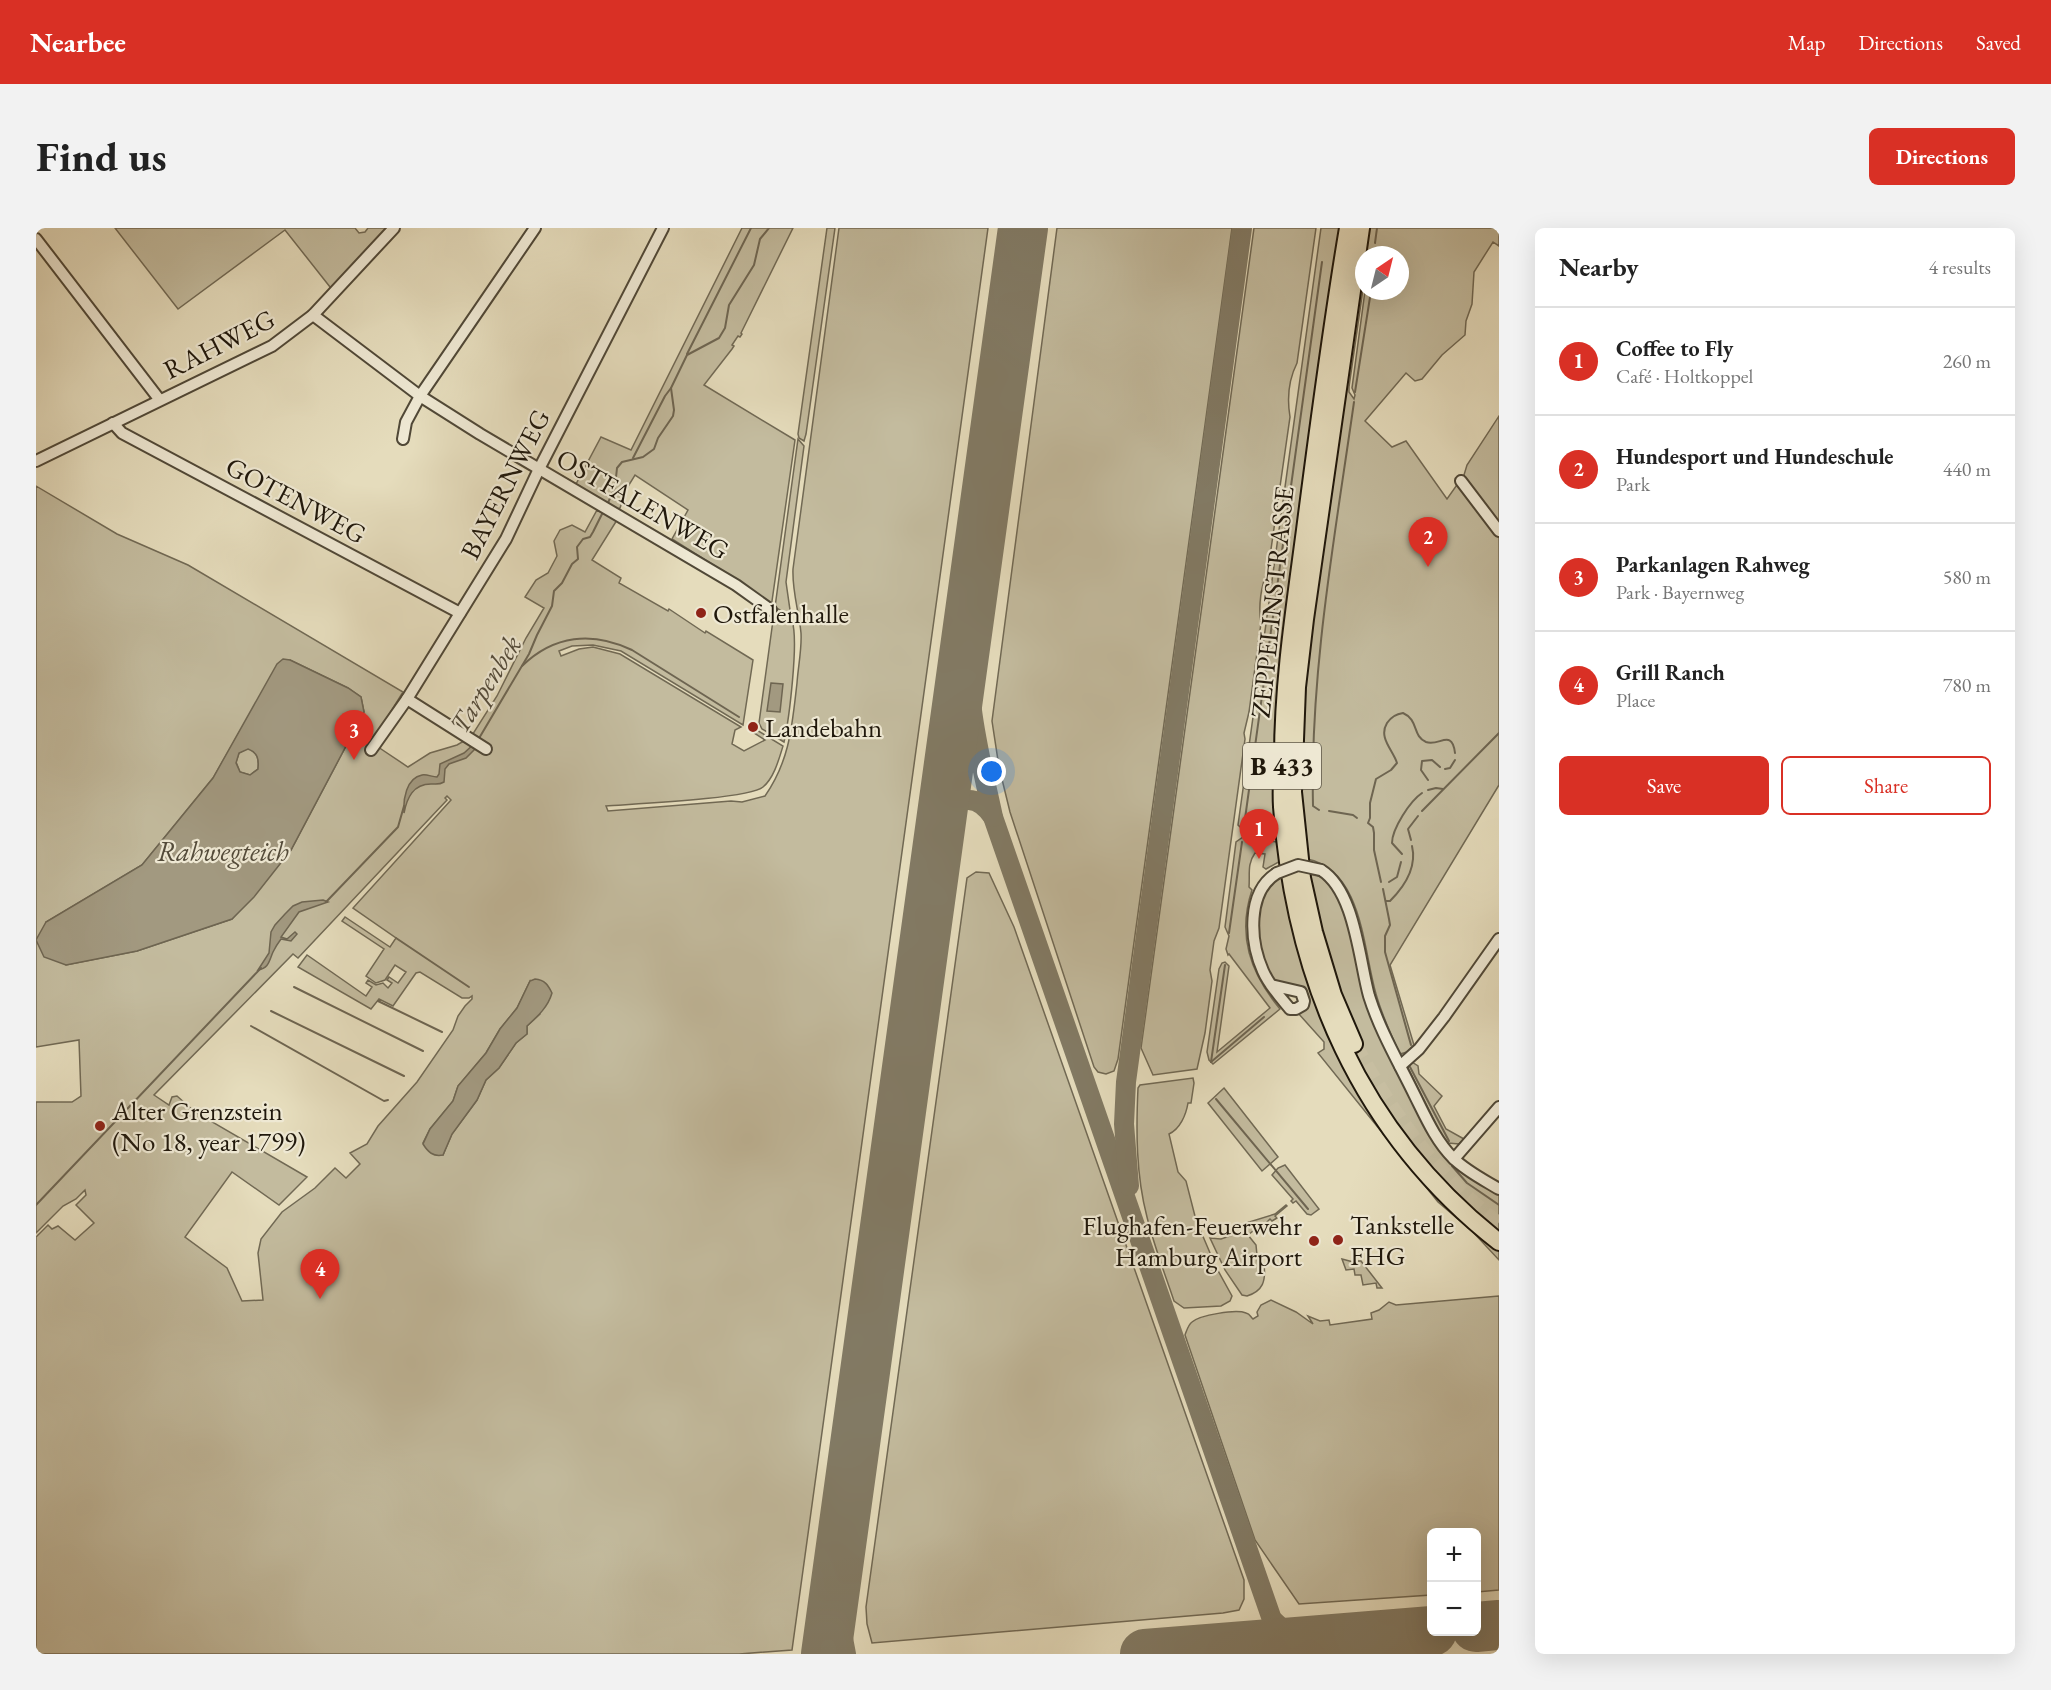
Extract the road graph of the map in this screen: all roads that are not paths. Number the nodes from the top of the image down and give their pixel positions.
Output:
1 (394, 228) edge
2 (535, 228) edge
3 (663, 228) edge
4 (1348, 228) edge
5 (1361, 228) edge
6 (36, 239) edge
7 (313, 315) junction
8 (420, 396) junction
9 (159, 399) junction
10 (113, 423) junction
11 (403, 439) dead end
12 (36, 461) edge
13 (539, 469) junction
14 (1461, 481) dead end
15 (1499, 531) edge
16 (771, 610) dead end
17 (460, 613) junction
18 (407, 699) junction
19 (480, 745) dead end
20 (371, 750) dead end
21 (1499, 939) edge
22 (1271, 984) dead end
23 (1354, 1044) tunnel mouth
24 (1400, 1066) junction
25 (1499, 1107) edge
26 (1454, 1159) junction
27 (1499, 1189) edge
28 (1499, 1242) edge

1 - 7 street, RAHWEG
2 - 8 street
3 - 13 street, BAYERNWEG
4 - 28 highway, ZEPPELINSTRASSE / B 433
5 - 23 highway, ZEPPELINSTRASSE / B 433
6 - 9 street
7 - 8 street, OSTFALENWEG
7 - 9 street, RAHWEG
8 - 11 street
8 - 13 street, OSTFALENWEG
9 - 10 street, RAHWEG
10 - 12 street, RAHWEG
10 - 17 street, GOTENWEG
13 - 16 street, OSTFALENWEG
13 - 17 street, BAYERNWEG
14 - 15 street
17 - 18 street, BAYERNWEG
18 - 19 street
18 - 20 street, BAYERNWEG
21 - 24 street
22 - 24 street, bridge
24 - 26 street
25 - 26 street
26 - 27 street

